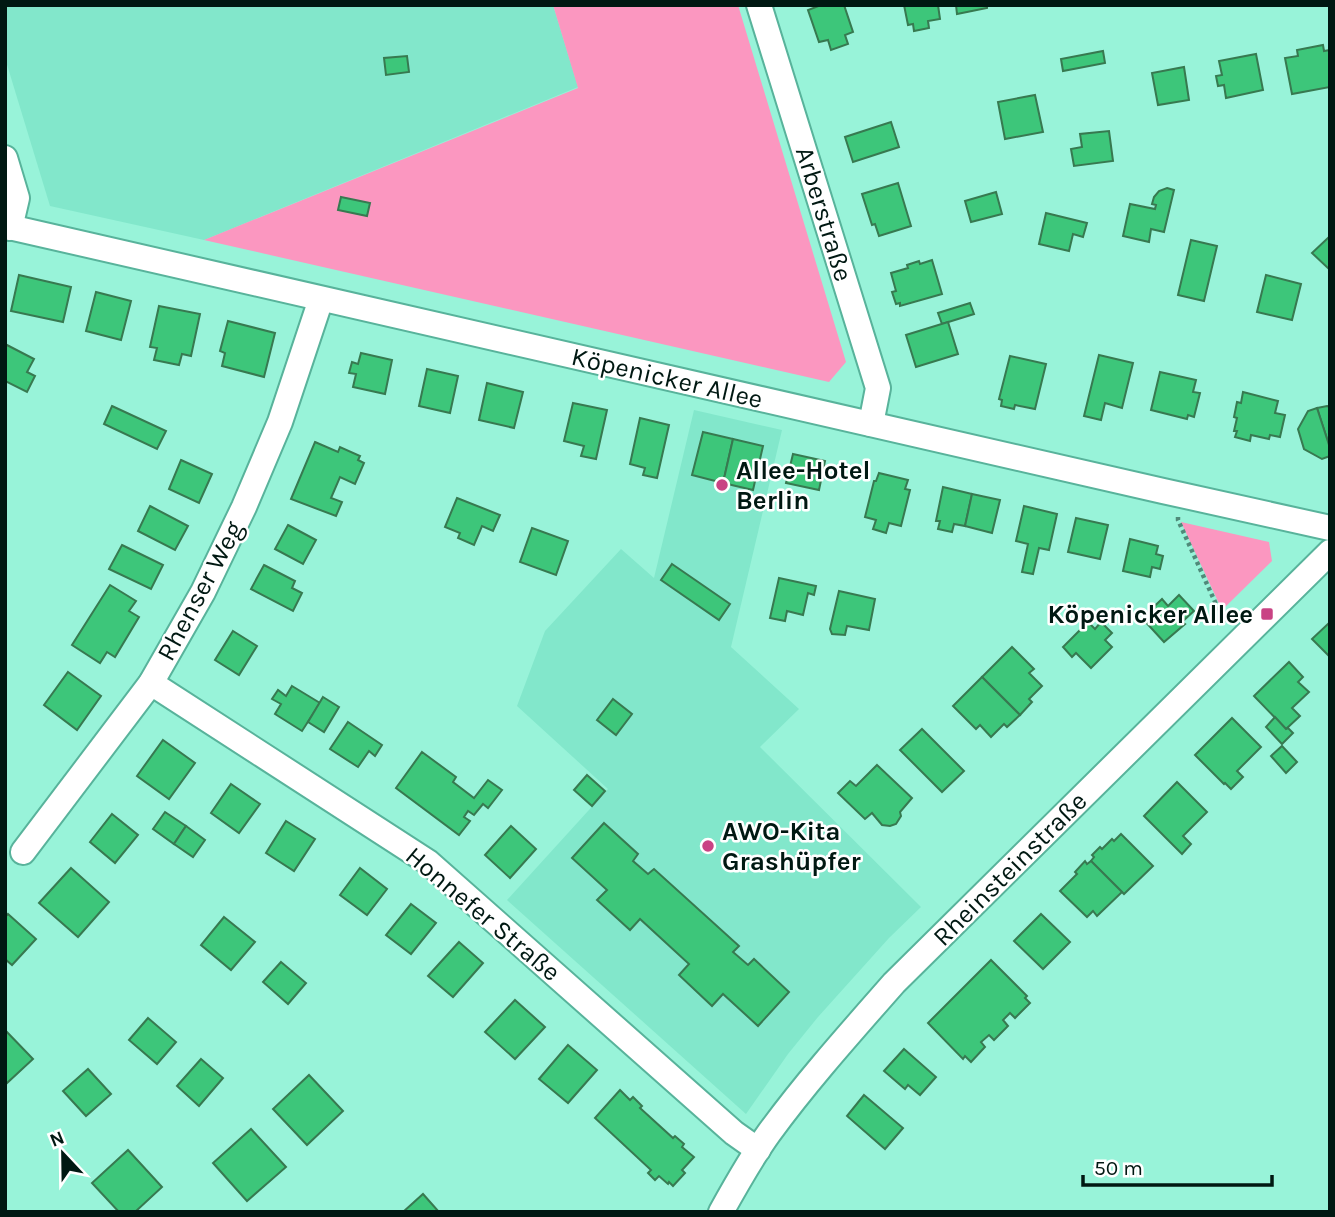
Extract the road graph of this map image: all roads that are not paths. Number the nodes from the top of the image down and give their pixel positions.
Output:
1 (759, 5) edge
2 (5, 158) edge
3 (8, 227) edge
4 (321, 299) junction
5 (871, 424) junction
6 (1330, 528) edge
7 (1330, 552) edge
8 (151, 683) junction
9 (23, 852) dead end
10 (758, 1150) junction
11 (720, 1212) edge

1 - 5 street, Arberstraße
2 - 3 street
3 - 4 street, Köpenicker Allee
4 - 5 street, Köpenicker Allee
4 - 8 street, Rhenser Weg
5 - 6 street, Köpenicker Allee
7 - 10 street, Rheinsteinstraße
8 - 9 street, Rhenser Weg
8 - 10 street, Honnefer Straße
10 - 11 street, Rheinsteinstraße

